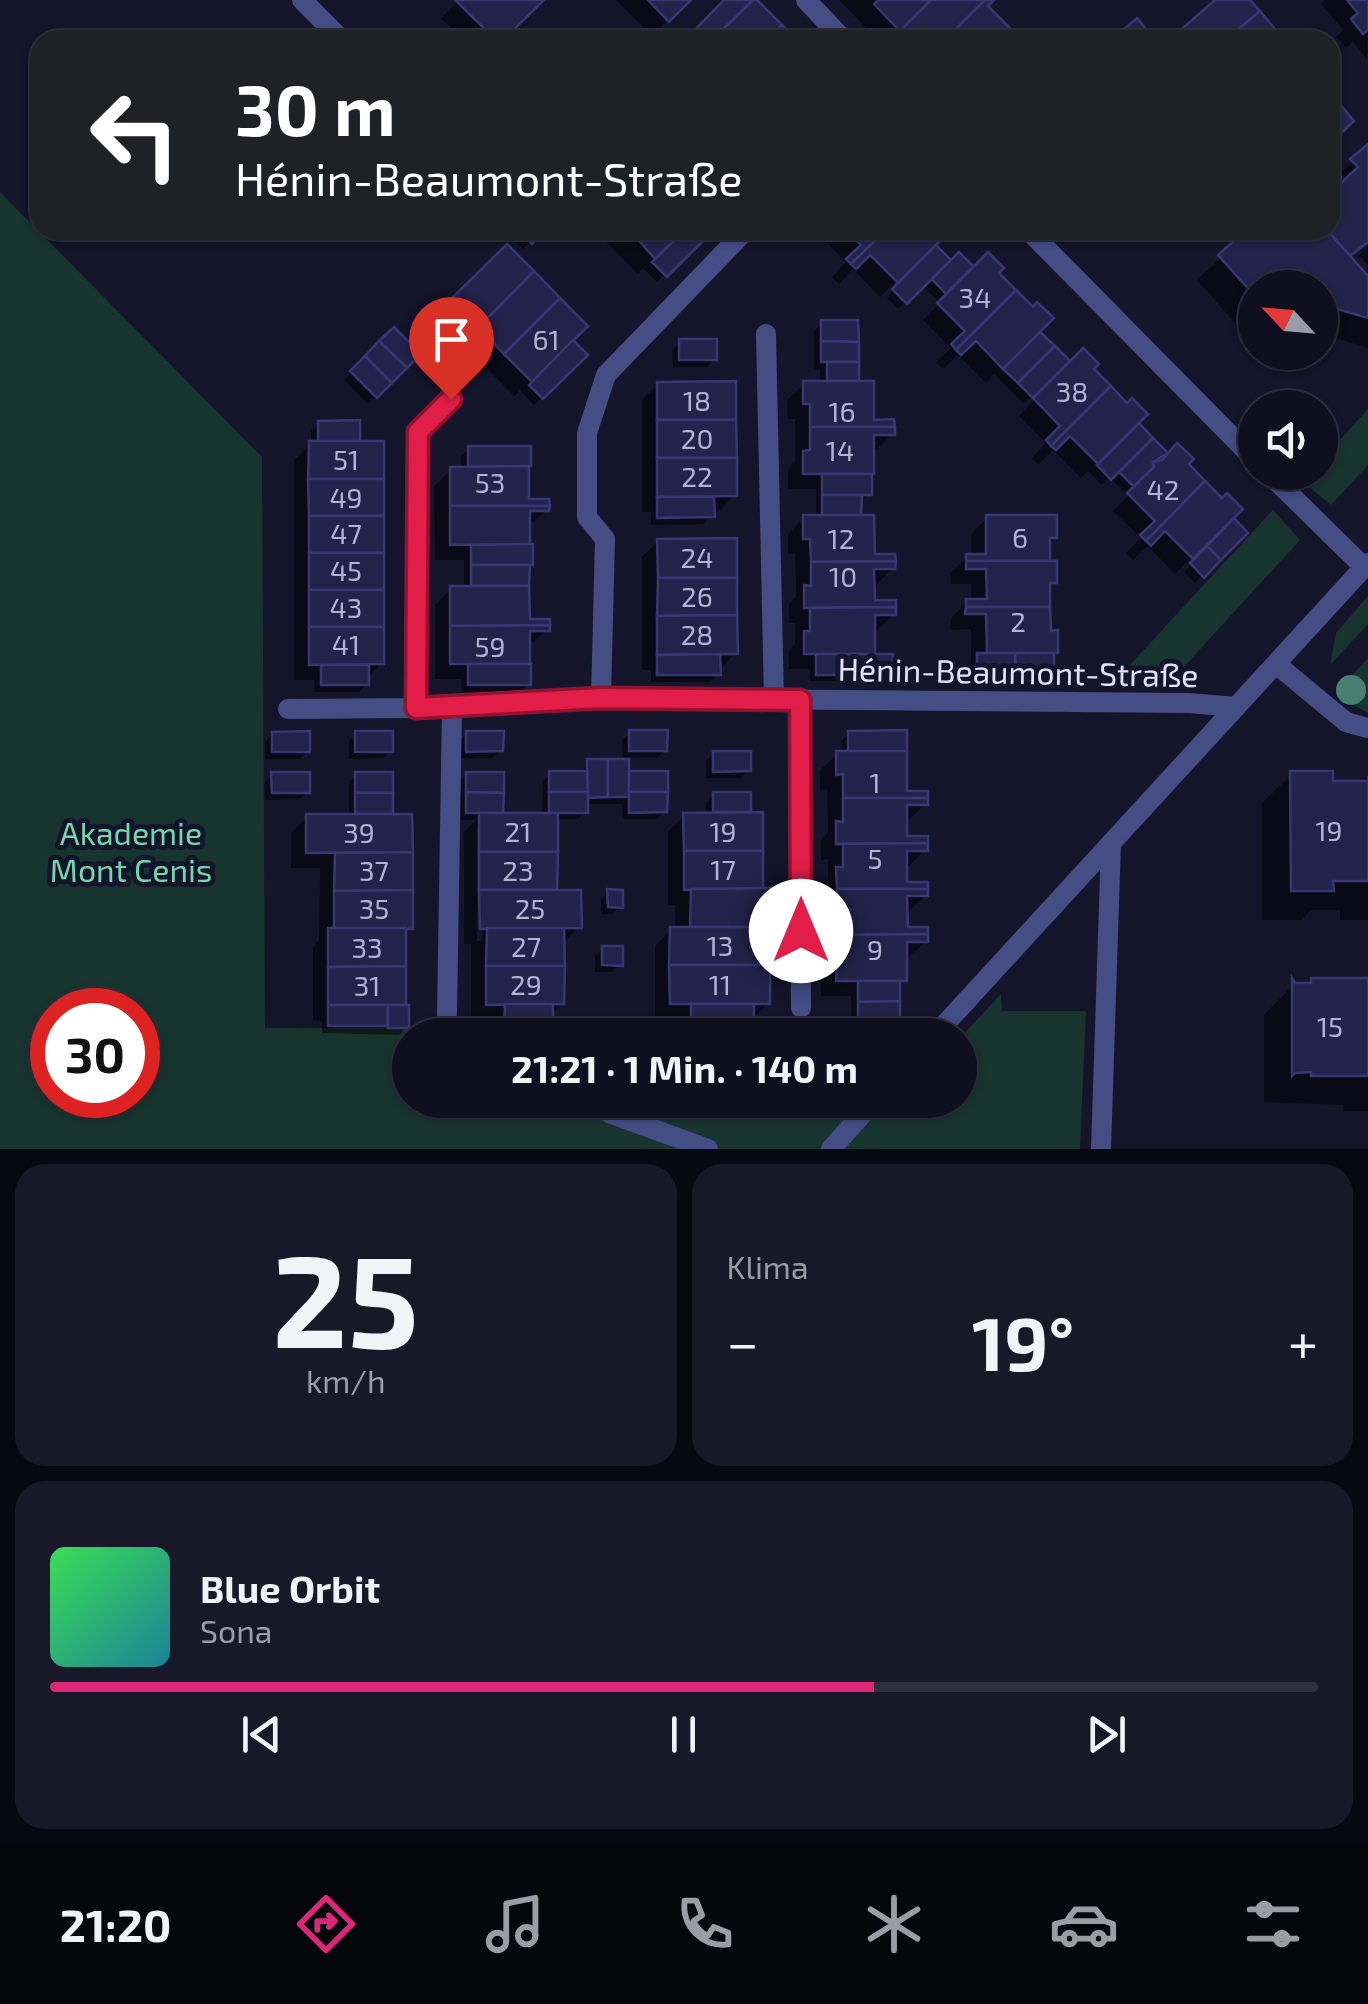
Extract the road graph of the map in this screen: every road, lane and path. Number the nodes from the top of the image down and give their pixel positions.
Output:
1 (302, 0) edge
2 (806, 0) edge
3 (332, 30) edge
4 (834, 30) edge
5 (736, 240) edge
6 (1038, 240) edge
7 (766, 334) dead end
8 (451, 399) dead end
9 (1238, 443) edge
10 (1286, 490) edge
11 (1366, 565) edge
12 (1276, 664) junction
13 (601, 698) junction
14 (800, 700) junction
15 (774, 701) junction
16 (452, 706) junction
17 (1236, 707) junction
18 (416, 708) junction
19 (288, 709) dead end
20 (1368, 728) edge
21 (1111, 843) junction
22 (801, 1008) dead end
23 (447, 1014) dead end
24 (950, 1018) edge
25 (622, 1118) edge
26 (859, 1118) edge
27 (708, 1149) edge
28 (831, 1149) edge
29 (1102, 1149) edge

1 - 3 street
2 - 4 street
5 - 13 street
6 - 9 street
7 - 15 street
8 - 18 street
10 - 11 street, Hénin-Beaumont-Straße
11 - 12 street, Hénin-Beaumont-Straße
12 - 17 street, Hénin-Beaumont-Straße
12 - 20 street
13 - 15 street, Hénin-Beaumont-Straße
13 - 16 street, Hénin-Beaumont-Straße
14 - 15 street, Hénin-Beaumont-Straße
14 - 17 street, Hénin-Beaumont-Straße
14 - 22 street, Hénin-Beaumont-Straße
16 - 18 street, Hénin-Beaumont-Straße
16 - 23 street
17 - 21 street, Hénin-Beaumont-Straße
18 - 19 street, Hénin-Beaumont-Straße
21 - 24 street, Hénin-Beaumont-Straße
21 - 29 street
25 - 27 street
26 - 28 street

